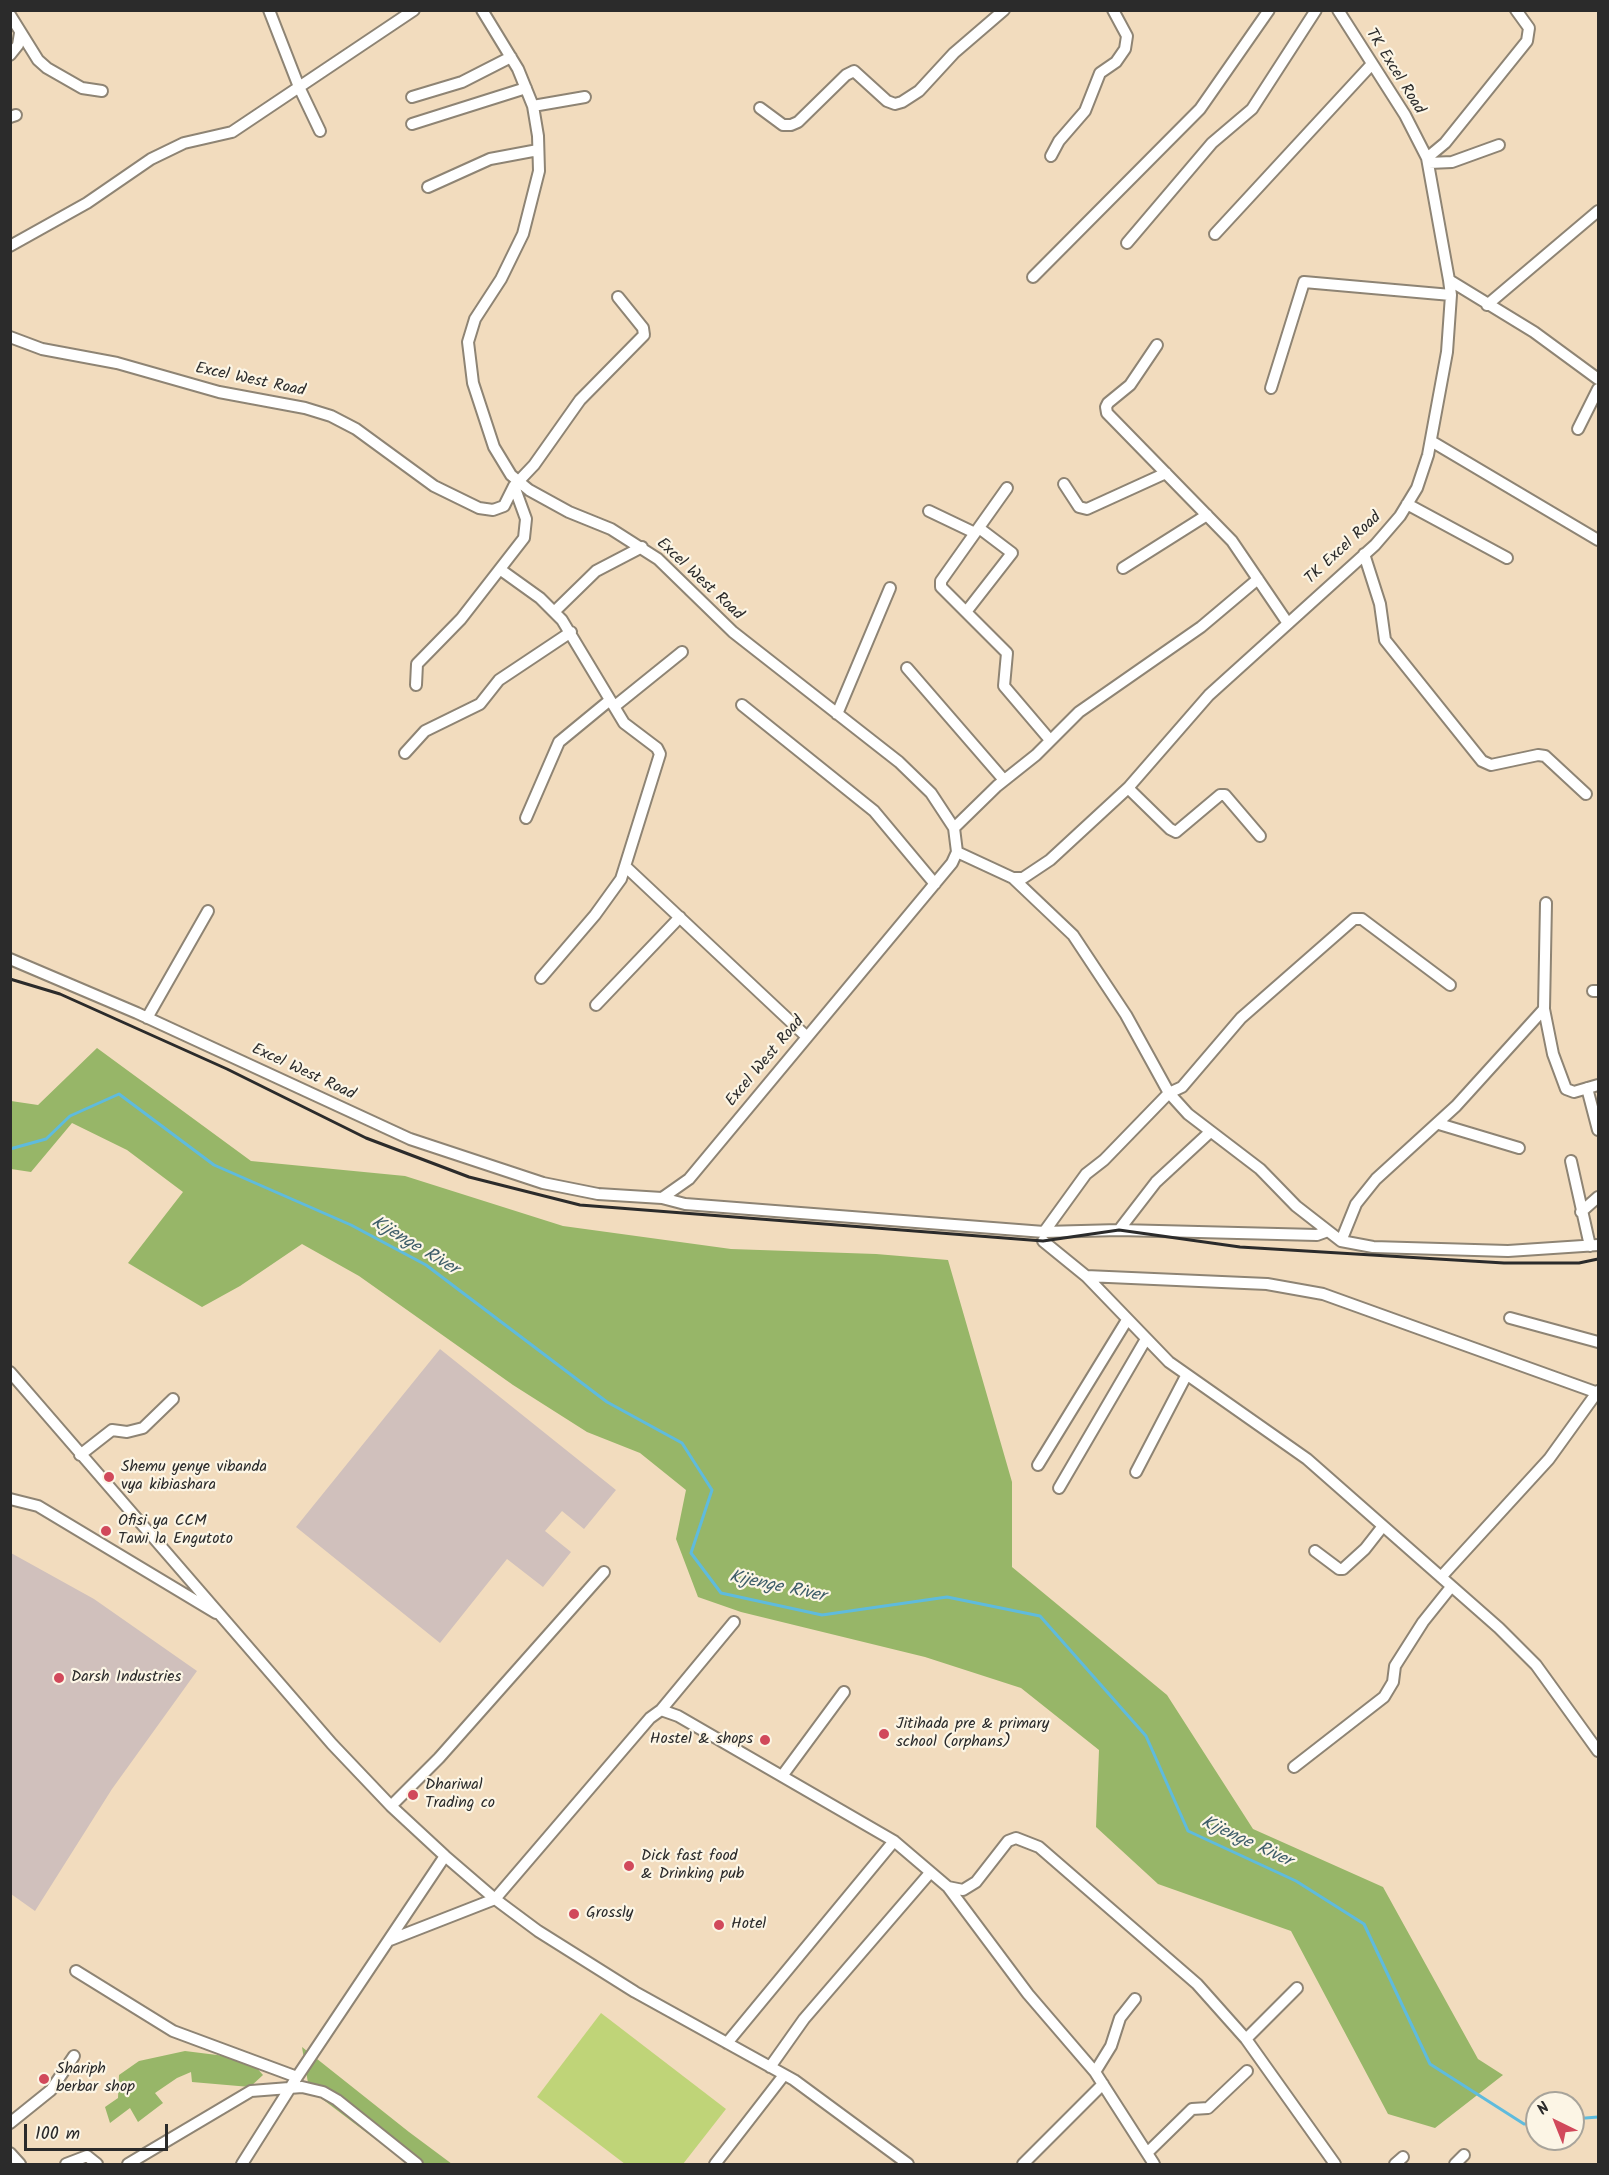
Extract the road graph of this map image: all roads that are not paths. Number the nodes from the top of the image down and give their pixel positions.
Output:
1 (269, 10) edge
2 (414, 10) edge
3 (482, 10) edge
4 (1004, 10) edge
5 (1113, 10) edge
6 (1269, 10) edge
7 (1316, 10) edge
8 (1338, 10) edge
9 (1516, 10) edge
10 (10, 15) edge
11 (20, 33) junction
12 (10, 55) edge
13 (512, 57) junction
14 (1372, 64) junction
15 (299, 87) junction
16 (526, 88) junction
17 (102, 91) dead end
18 (412, 97) dead end
19 (585, 97) dead end
20 (533, 106) junction
21 (760, 108) dead end
22 (412, 124) dead end
23 (320, 131) dead end
24 (1499, 145) dead end
25 (538, 150) junction
26 (1051, 156) dead end
27 (1428, 161) junction
28 (428, 187) dead end
29 (1599, 211) edge
30 (1215, 234) dead end
31 (1127, 243) dead end
32 (10, 246) edge
33 (1032, 277) dead end
34 (1449, 280) junction
35 (1451, 295) junction
36 (618, 297) dead end
37 (1487, 305) junction
38 (10, 337) edge
39 (1158, 345) dead end
40 (1599, 378) edge
41 (1271, 388) dead end
42 (1599, 389) edge
43 (1578, 429) dead end
44 (1431, 441) junction
45 (1166, 473) junction
46 (516, 484) junction
47 (1064, 484) dead end
48 (1007, 488) dead end
49 (1407, 504) junction
50 (929, 511) dead end
51 (1207, 515) junction
52 (977, 531) junction
53 (1599, 540) edge
54 (642, 547) junction
55 (1364, 554) junction
56 (1507, 558) dead end
57 (1124, 568) dead end
58 (501, 570) junction
59 (1258, 579) junction
60 (890, 588) dead end
61 (554, 612) junction
62 (966, 612) junction
63 (1287, 622) junction
64 (571, 632) junction
65 (682, 652) dead end
66 (906, 668) dead end
67 (416, 685) dead end
68 (612, 703) junction
69 (742, 705) dead end
70 (837, 714) junction
71 (1050, 740) junction
72 (405, 753) dead end
73 (1004, 780) junction
74 (1128, 788) junction
75 (1586, 794) dead end
76 (526, 818) dead end
77 (954, 828) junction
78 (1260, 836) dead end
79 (957, 852) junction
80 (626, 867) junction
81 (1013, 878) junction
82 (935, 884) junction
83 (1546, 903) dead end
84 (208, 911) dead end
85 (680, 917) junction
86 (10, 959) edge
87 (541, 978) dead end
88 (1450, 985) dead end
89 (596, 1005) dead end
90 (1545, 1010) junction
91 (147, 1018) junction
92 (807, 1037) junction
93 (1599, 1085) edge
94 (1587, 1088) junction
95 (1169, 1093) junction
96 (1439, 1124) junction
97 (1599, 1130) edge
98 (1209, 1133) junction
99 (1519, 1148) dead end
100 (1571, 1161) dead end
101 (1599, 1197) edge
102 (662, 1198) junction
103 (1581, 1212) junction
104 (1119, 1230) junction
105 (1328, 1231) junction
106 (1043, 1236) junction
107 (1341, 1241) junction
108 (1594, 1245) edge
109 (1086, 1276) junction
110 (1510, 1318) dead end
111 (1127, 1320) junction
112 (1146, 1340) junction
113 (1599, 1342) edge
114 (10, 1372) edge
115 (1186, 1376) junction
116 (1597, 1392) edge
117 (173, 1398) dead end
118 (80, 1455) junction
119 (1038, 1465) dead end
120 (1136, 1472) dead end
121 (1059, 1488) dead end
122 (10, 1499) edge
123 (1383, 1526) junction
124 (1315, 1551) dead end
125 (604, 1572) dead end
126 (1441, 1577) junction
127 (1451, 1587) junction
128 (228, 1620) junction
129 (734, 1622) dead end
130 (844, 1692) dead end
131 (661, 1710) junction
132 (1599, 1750) edge
133 (1294, 1767) dead end
134 (782, 1776) junction
135 (391, 1806) junction
136 (894, 1841) junction
137 (445, 1857) junction
138 (929, 1874) junction
139 (948, 1887) junction
140 (495, 1899) junction
141 (390, 1940) junction
142 (76, 1971) dead end
143 (1297, 1988) dead end
144 (1135, 1999) dead end
145 (1246, 2039) junction
146 (727, 2043) junction
147 (74, 2056) dead end
148 (770, 2067) junction
149 (1247, 2071) dead end
150 (1095, 2072) junction
151 (784, 2074) junction
152 (297, 2077) junction
153 (1103, 2084) junction
154 (290, 2089) junction
155 (10, 2123) edge
156 (1147, 2152) junction
157 (10, 2153) edge
158 (1464, 2155) dead end
159 (20, 2164) edge
160 (66, 2164) edge
161 (97, 2164) edge
162 (128, 2164) edge
163 (242, 2164) edge
164 (417, 2164) edge
165 (715, 2164) edge
166 (908, 2164) edge
167 (1023, 2164) edge
168 (1154, 2164) edge
169 (1335, 2164) edge
170 (1455, 2164) edge

1 - 15 street
2 - 15 street
3 - 13 street, Excel West Road
4 - 21 street
5 - 26 street
6 - 33 street
7 - 31 street
8 - 14 street, TK Excel Road
9 - 27 street
10 - 11 street
11 - 12 street
11 - 17 street
13 - 16 street, Excel West Road
13 - 18 street
14 - 27 street, TK Excel Road
14 - 30 street
15 - 23 street
15 - 32 street
16 - 20 street, Excel West Road
16 - 22 street
19 - 20 street
20 - 25 street, Excel West Road
24 - 27 street
25 - 28 street
25 - 46 street, Excel West Road
27 - 34 street, TK Excel Road
29 - 37 street
34 - 35 street, TK Excel Road
34 - 37 street
35 - 41 street
35 - 44 street, TK Excel Road
36 - 46 street
37 - 40 street
38 - 46 street, Excel West Road
39 - 45 street
42 - 43 street
44 - 49 street, TK Excel Road
44 - 53 street
45 - 47 street
45 - 51 street
46 - 54 street, Excel West Road
46 - 58 street
48 - 52 street
49 - 55 street, TK Excel Road
49 - 56 street
50 - 52 street
51 - 57 street
51 - 59 street
52 - 62 street
52 - 62 street
54 - 61 street
54 - 70 street, Excel West Road
55 - 63 street, TK Excel Road
55 - 75 street
58 - 61 street
58 - 67 street
59 - 63 street
59 - 71 street
60 - 70 street
61 - 64 street
62 - 71 street
63 - 74 street, TK Excel Road
64 - 68 street
64 - 72 street
65 - 68 street
66 - 73 street
68 - 76 street
68 - 80 street
69 - 82 street
70 - 77 street, Excel West Road
71 - 73 street
73 - 77 street
74 - 78 street
74 - 81 street, TK Excel Road
77 - 79 street, Excel West Road
79 - 81 street
79 - 82 street, Excel West Road
80 - 85 street
80 - 87 street
81 - 95 street
82 - 92 street, Excel West Road
83 - 90 street
84 - 91 street
85 - 89 street
85 - 92 street
86 - 91 street, Excel West Road
88 - 95 street
90 - 94 street
90 - 96 street
91 - 102 street, Excel West Road
92 - 102 street, Excel West Road
93 - 94 street
94 - 97 street
95 - 98 street
95 - 106 street
96 - 99 street
96 - 107 street
98 - 104 street
98 - 105 street
100 - 103 street
101 - 103 street
102 - 106 street
103 - 108 street
104 - 105 street
104 - 106 street
105 - 107 street
106 - 109 street
107 - 108 street
109 - 111 street
109 - 116 street
110 - 113 street
111 - 112 street
111 - 119 street
112 - 115 street
112 - 121 street
114 - 118 street
115 - 120 street
115 - 123 street
116 - 126 street
117 - 118 street
118 - 128 street
122 - 128 street
123 - 124 street
123 - 126 street
125 - 135 street
126 - 127 street
127 - 132 street
127 - 133 street
128 - 135 street
129 - 131 street
130 - 134 street
131 - 134 street
131 - 140 street
134 - 136 street
135 - 137 street
136 - 138 street
136 - 146 street
137 - 140 street
137 - 141 street
138 - 139 street
138 - 148 street
139 - 145 street
139 - 150 street
140 - 141 street
140 - 146 street
141 - 152 street
142 - 152 street
143 - 145 street
144 - 150 street
145 - 169 street
146 - 148 street
147 - 155 street
148 - 151 street
149 - 156 street
150 - 153 street
151 - 165 street
151 - 166 street
152 - 154 street
153 - 156 street
153 - 167 street
154 - 162 street
154 - 163 street
154 - 164 street
156 - 168 street
157 - 159 street
158 - 170 street
160 - 161 street

